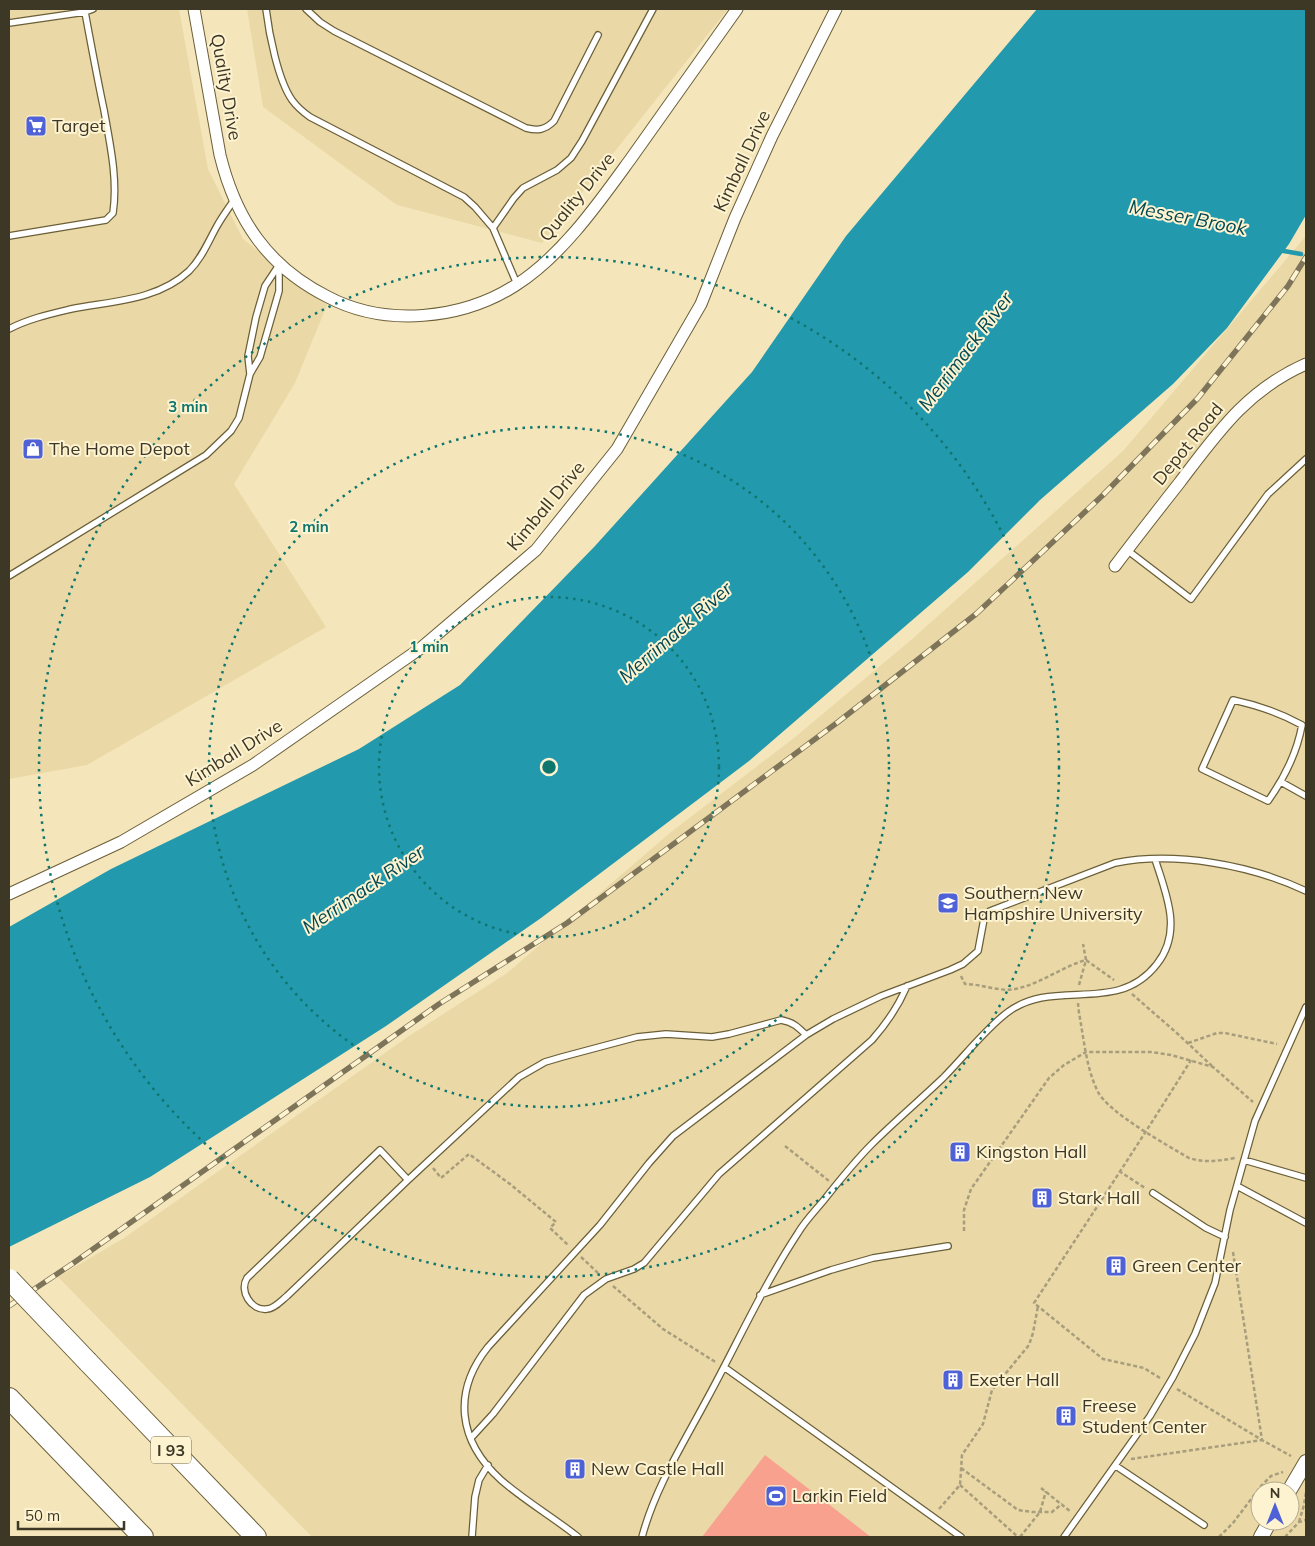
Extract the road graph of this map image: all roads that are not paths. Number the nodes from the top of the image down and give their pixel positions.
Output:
1 (93, 9) edge
2 (194, 9) edge
3 (266, 9) edge
4 (306, 9) edge
5 (653, 9) edge
6 (737, 9) edge
7 (836, 9) edge
8 (85, 12) junction
9 (9, 23) edge
10 (598, 35) dead end
11 (234, 200) junction
12 (493, 228) junction
13 (9, 236) edge
14 (279, 265) junction
15 (517, 284) junction
16 (9, 329) edge
17 (1306, 364) edge
18 (250, 374) junction
19 (1306, 459) edge
20 (1127, 550) junction
21 (1115, 566) dead end
22 (9, 576) edge
23 (1281, 782) junction
24 (1306, 796) edge
25 (1155, 859) junction
26 (1306, 891) edge
27 (9, 894) edge
28 (907, 986) junction
29 (1306, 1006) edge
30 (1304, 1016) edge
31 (806, 1035) junction
32 (1244, 1160) junction
33 (1306, 1178) edge
34 (408, 1180) junction
35 (1237, 1186) junction
36 (1154, 1194) road end
37 (1306, 1223) edge
38 (1225, 1237) junction
39 (948, 1246) dead end
40 (9, 1280) edge
41 (760, 1295) junction
42 (724, 1367) junction
43 (11, 1401) edge
44 (471, 1438) junction
45 (1306, 1462) edge
46 (488, 1465) junction
47 (1116, 1466) junction
48 (1295, 1481) edge
49 (1204, 1525) dead end
50 (143, 1537) edge
51 (256, 1537) edge
52 (472, 1537) edge
53 (578, 1537) edge
54 (642, 1537) edge
55 (961, 1537) edge
56 (1064, 1537) edge

1 - 8 lane
2 - 11 street, Quality Drive
3 - 12 lane
4 - 10 lane
5 - 12 lane
6 - 15 street, Quality Drive
7 - 27 street, Kimball Drive
8 - 9 lane
8 - 13 lane
11 - 14 street, Quality Drive
11 - 16 lane
12 - 15 lane
14 - 15 street, Quality Drive
14 - 18 lane
14 - 18 lane
17 - 20 street, Depot Road
18 - 22 lane
19 - 20 lane
20 - 21 street, Depot Road
23 - 23 lane
23 - 24 lane
25 - 26 lane
25 - 28 lane
25 - 41 lane
28 - 31 lane
28 - 44 lane
29 - 30 lane
30 - 32 lane
31 - 34 lane
31 - 44 lane
32 - 33 lane
32 - 35 lane
34 - 34 lane
35 - 37 lane
35 - 38 lane
36 - 38 lane
38 - 47 lane
39 - 41 lane
40 - 51 highway, I 93, bridge
41 - 42 lane
42 - 54 lane
42 - 55 lane
43 - 50 highway
44 - 46 lane
45 - 48 street
46 - 52 lane
46 - 53 lane
47 - 49 lane
47 - 56 lane

